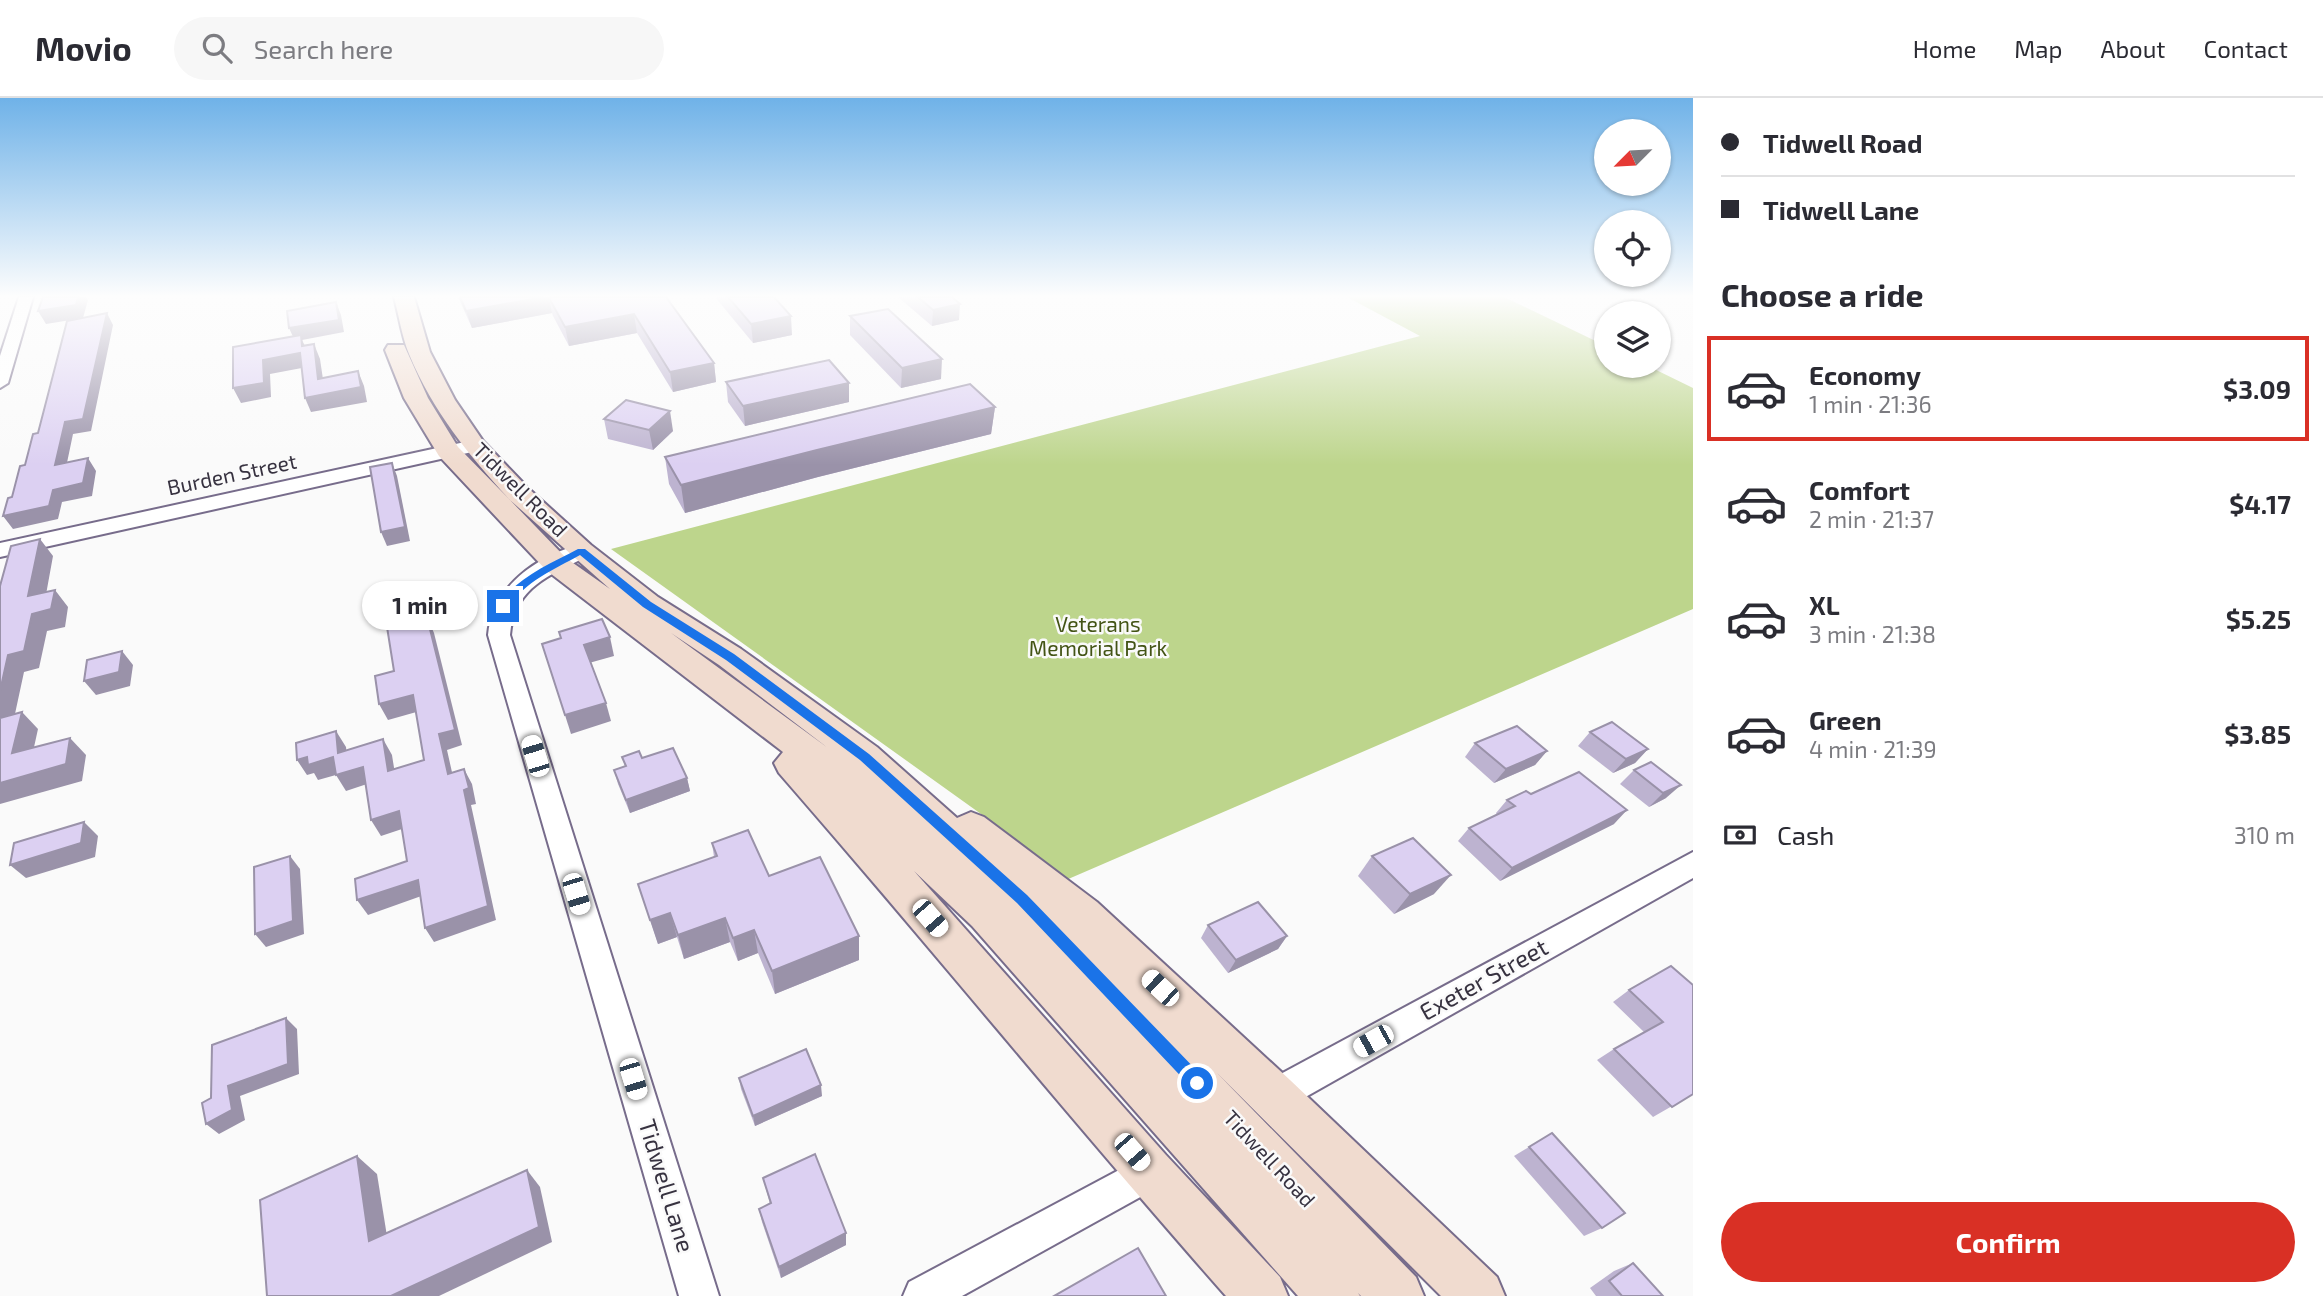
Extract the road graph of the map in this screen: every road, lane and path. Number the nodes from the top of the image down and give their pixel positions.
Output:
1 (9, 353) edge
2 (408, 354) edge
3 (0, 383) edge
4 (461, 448) junction
5 (0, 550) edge
6 (568, 557) junction
7 (702, 671) junction
8 (865, 757) junction
9 (1693, 864) edge
10 (1275, 1096) junction
11 (1149, 1172) junction
12 (699, 1296) edge
13 (923, 1296) edge
14 (1261, 1296) edge
15 (1333, 1296) edge
16 (1397, 1296) edge
17 (1478, 1296) edge

1 - 3 street
2 - 4 main road, Tidwell Road
4 - 5 street, Burden Street
4 - 6 main road, Tidwell Road
6 - 7 main road, Tidwell Road
6 - 8 main road, Tidwell Road
6 - 12 street, Tidwell Lane
7 - 11 main road
7 - 15 main road, Tidwell Road
8 - 10 main road
8 - 16 main road, Tidwell Road
9 - 10 street, Exeter Street
10 - 17 main road
11 - 13 street
11 - 14 main road

